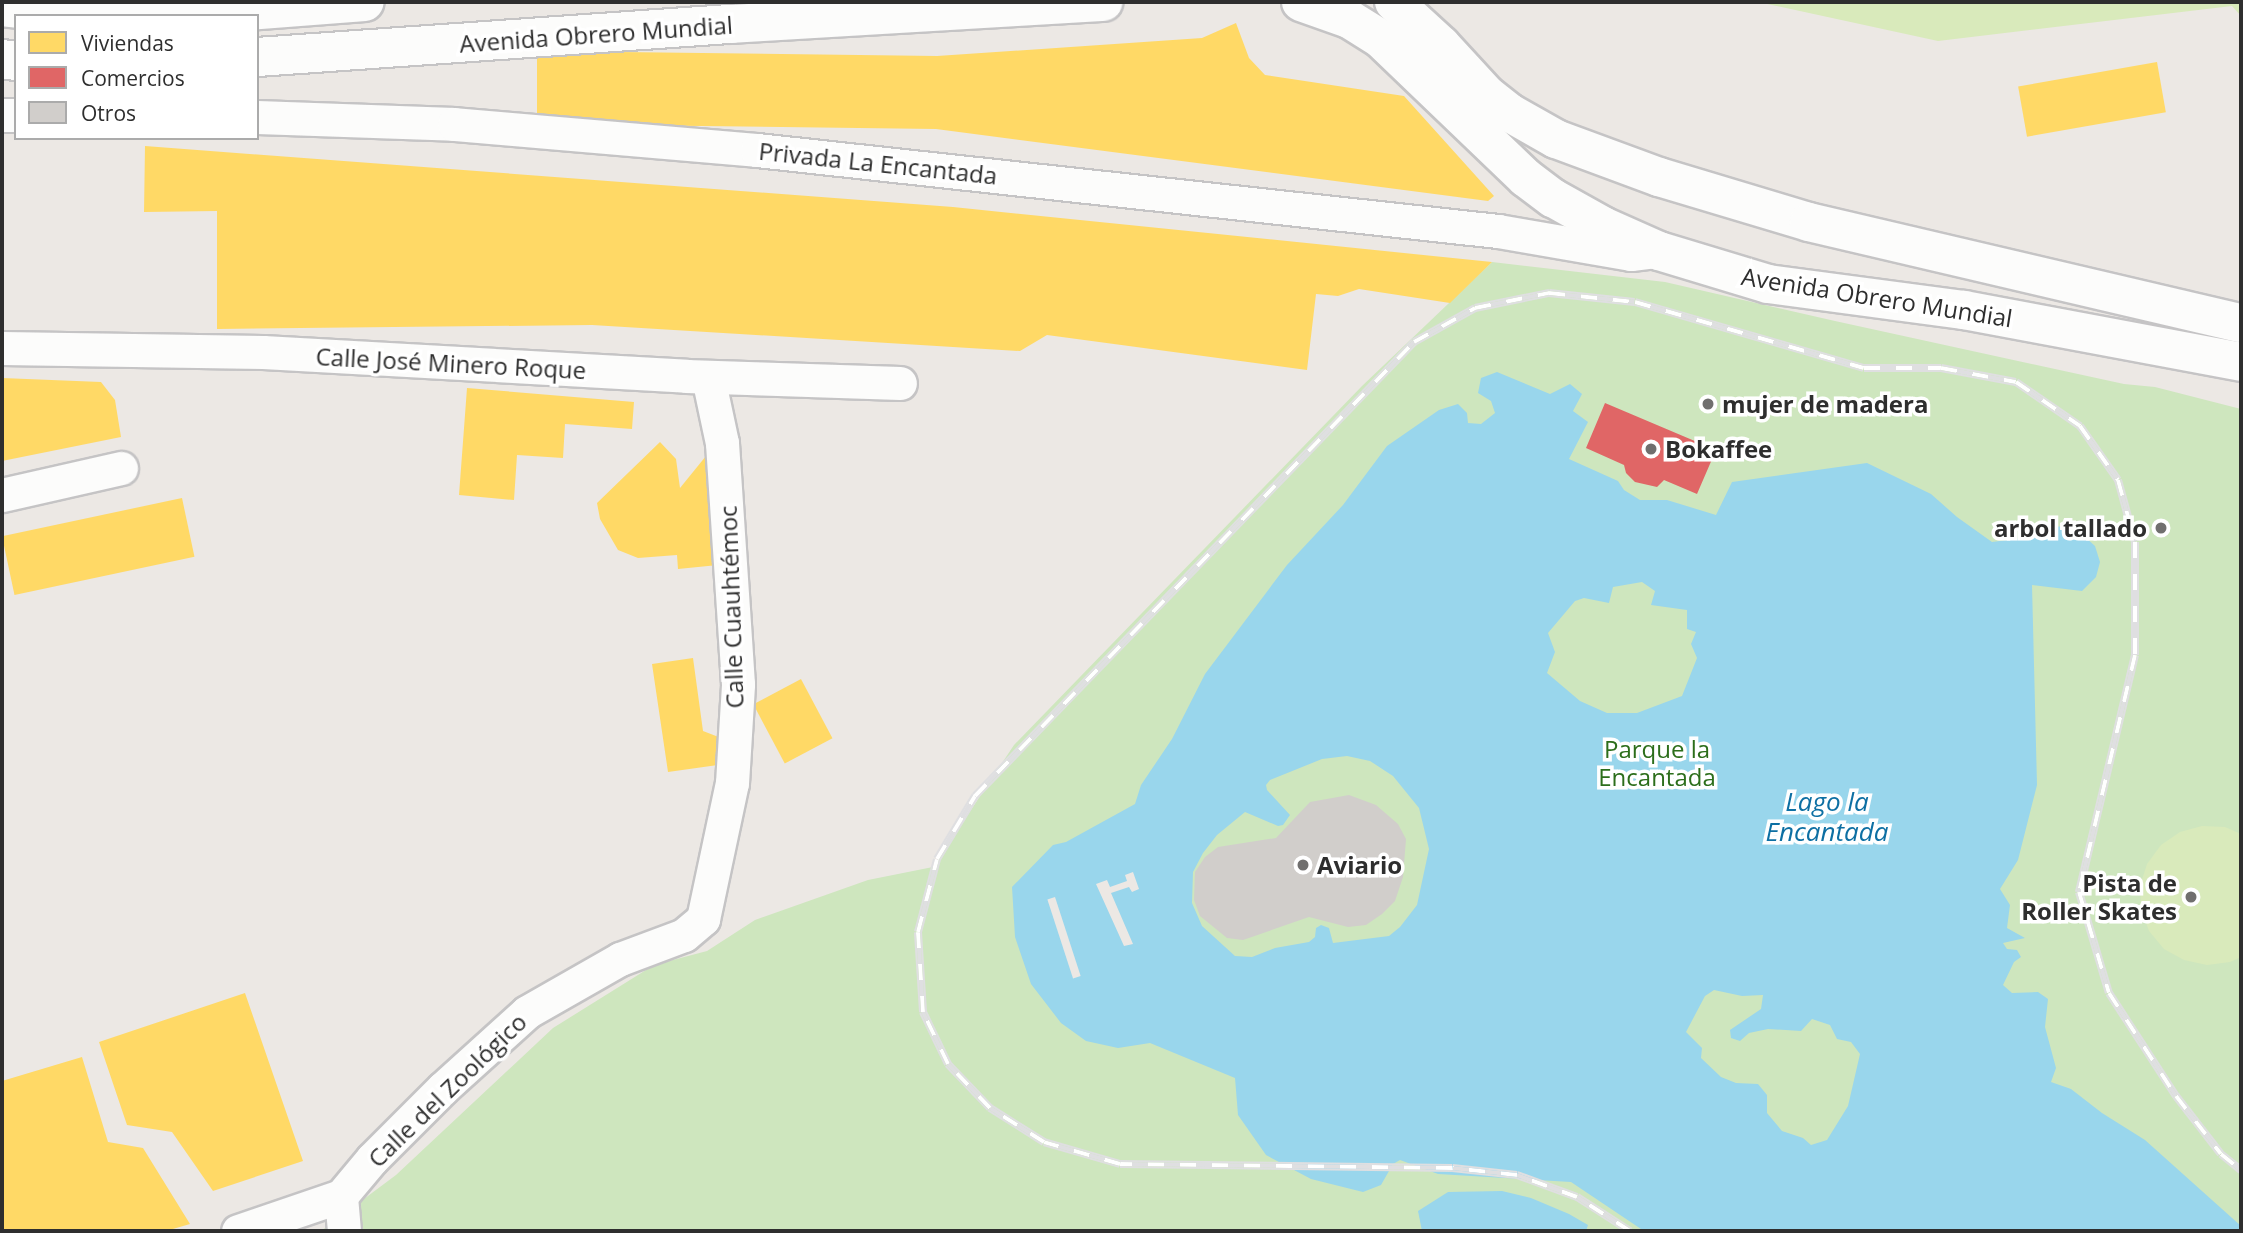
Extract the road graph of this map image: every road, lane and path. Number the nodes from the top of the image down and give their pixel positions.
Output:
1 (365, 2) edge
2 (1103, 2) edge
3 (1301, 2) edge
4 (1394, 2) edge
5 (2, 7) edge
6 (259, 57) edge
7 (259, 117) edge
8 (1526, 178) junction
9 (1498, 231) junction
10 (1659, 251) junction
11 (2241, 323) edge
12 (2, 348) edge
13 (2241, 362) edge
14 (708, 377) junction
15 (900, 383) dead end
16 (121, 468) dead end
17 (2, 495) edge
18 (704, 919) joint
19 (341, 1196) junction
20 (238, 1231) edge
21 (344, 1231) edge

1 - 5 main road
2 - 6 main road, Avenida Obrero Mundial
3 - 8 main road, Avenida Obrero Mundial
4 - 11 main road, Avenida Obrero Mundial
7 - 9 street, Privada La Encantada
8 - 9 street
8 - 10 main road, Avenida Obrero Mundial
9 - 10 street, Privada La Encantada
10 - 13 main road, Avenida Obrero Mundial
12 - 14 street, Calle José Minero Roque
14 - 15 street, Calle José Minero Roque
14 - 18 street, Calle Cuauhtémoc
16 - 17 street
18 - 19 street, Calle del Zoológico
19 - 20 street
19 - 21 street

